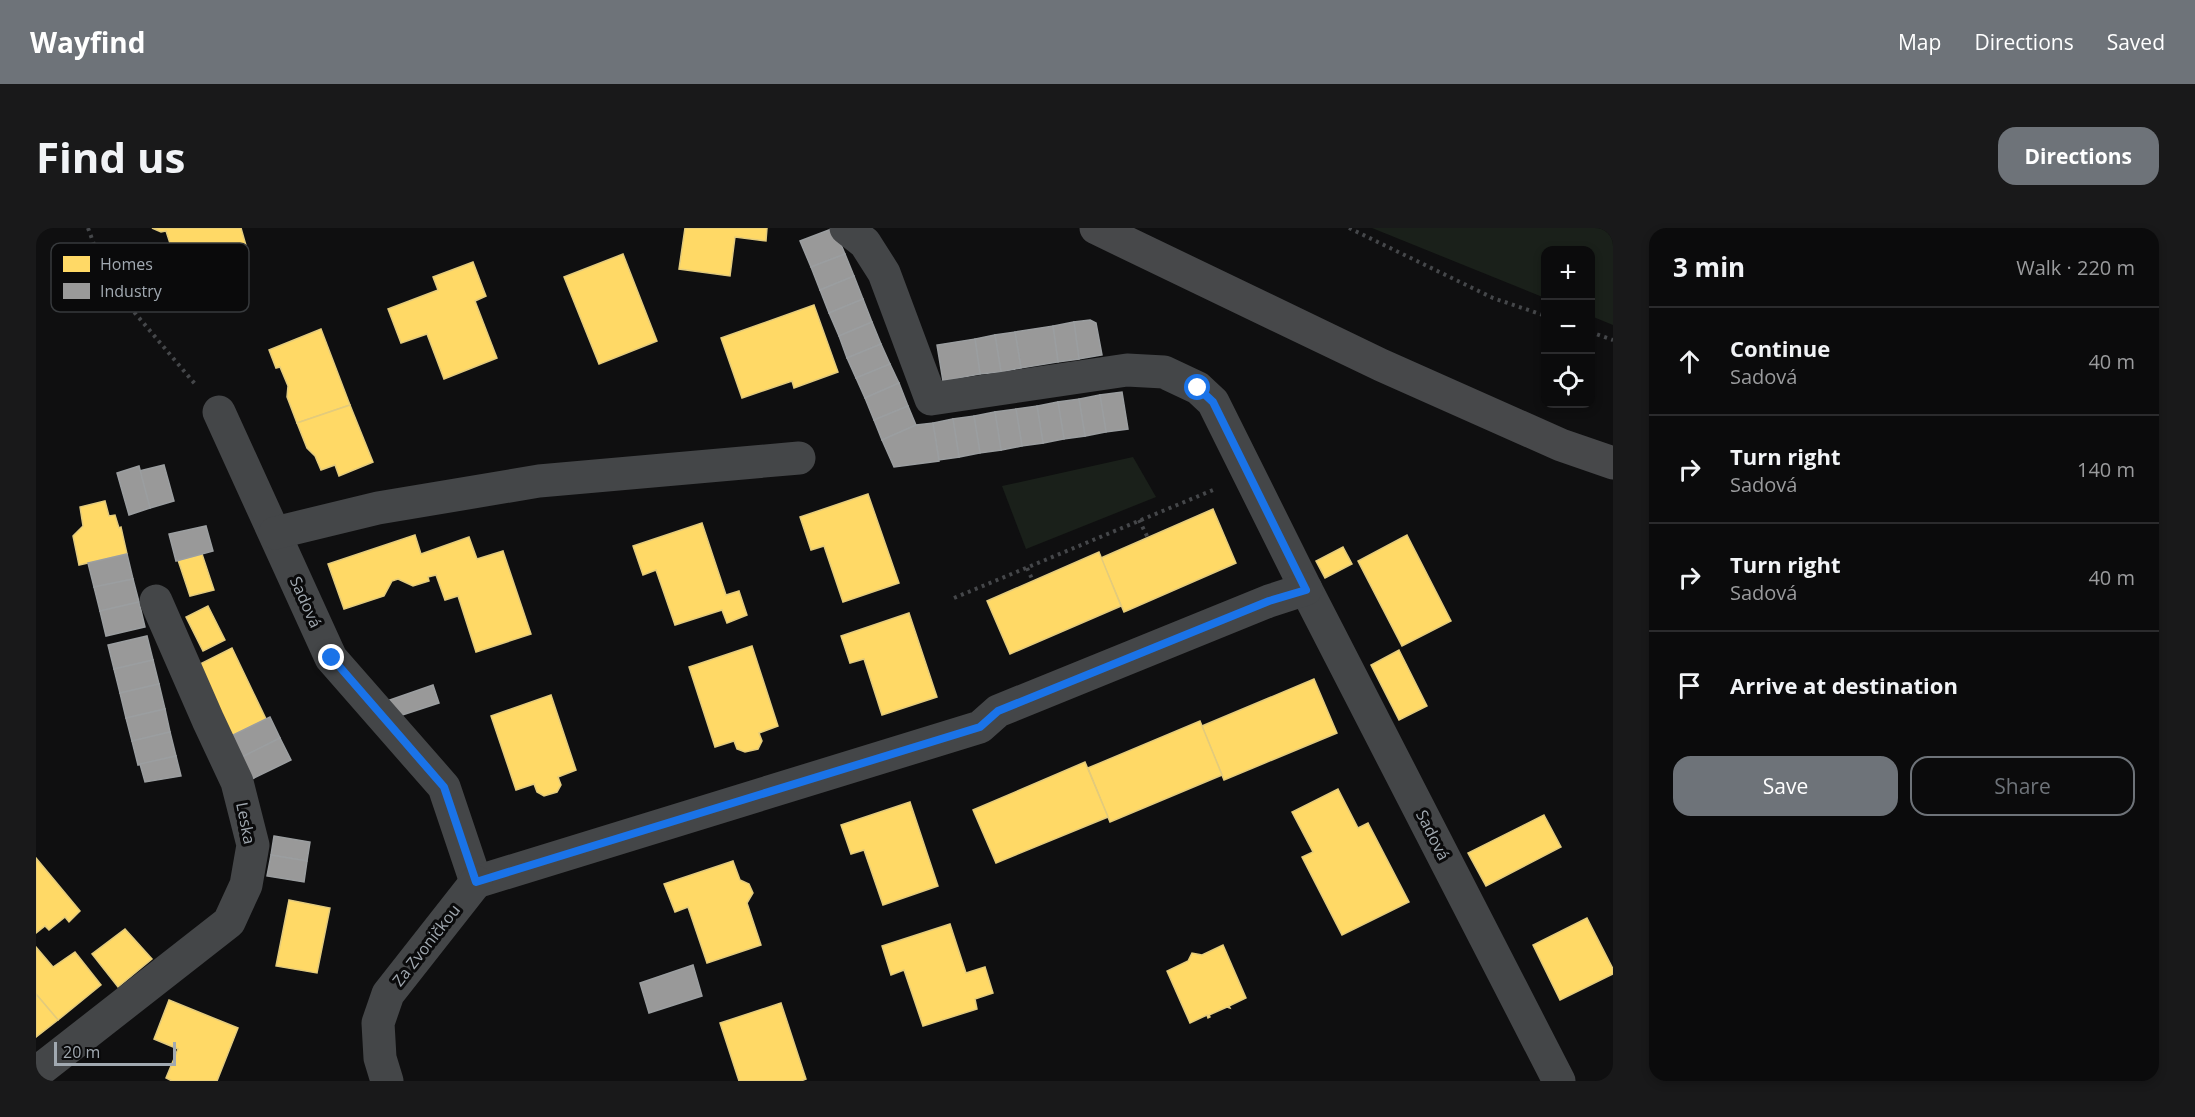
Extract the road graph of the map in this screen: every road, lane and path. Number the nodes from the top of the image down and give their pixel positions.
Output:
1 (88, 228) edge
2 (846, 228) edge
3 (1096, 228) edge
4 (1349, 228) edge
5 (94, 243) edge
6 (135, 312) edge
7 (1541, 315) edge
8 (1595, 334) edge
9 (1613, 340) edge
10 (219, 412) joint
11 (799, 458) dead end
12 (1613, 463) edge
13 (1218, 499) dead end
14 (1139, 520) junction
15 (275, 533) junction
16 (1148, 538) dead end
17 (1027, 568) junction
18 (1033, 581) dead end
19 (1306, 590) junction
20 (954, 598) dead end
21 (156, 601) dead end
22 (476, 882) junction
23 (36, 1073) edge
24 (387, 1081) edge
25 (1559, 1081) edge

1 - 5 path
2 - 19 street, Sadová
3 - 12 main road
4 - 7 path
6 - 10 path
8 - 9 path
10 - 15 street, Sadová
11 - 15 street
13 - 14 path
14 - 16 path
14 - 17 path
15 - 22 street, Sadová
17 - 18 path
17 - 20 path
19 - 22 street
19 - 25 street, Sadová
21 - 23 street, Leska
22 - 24 street, Za Zvoničkou

